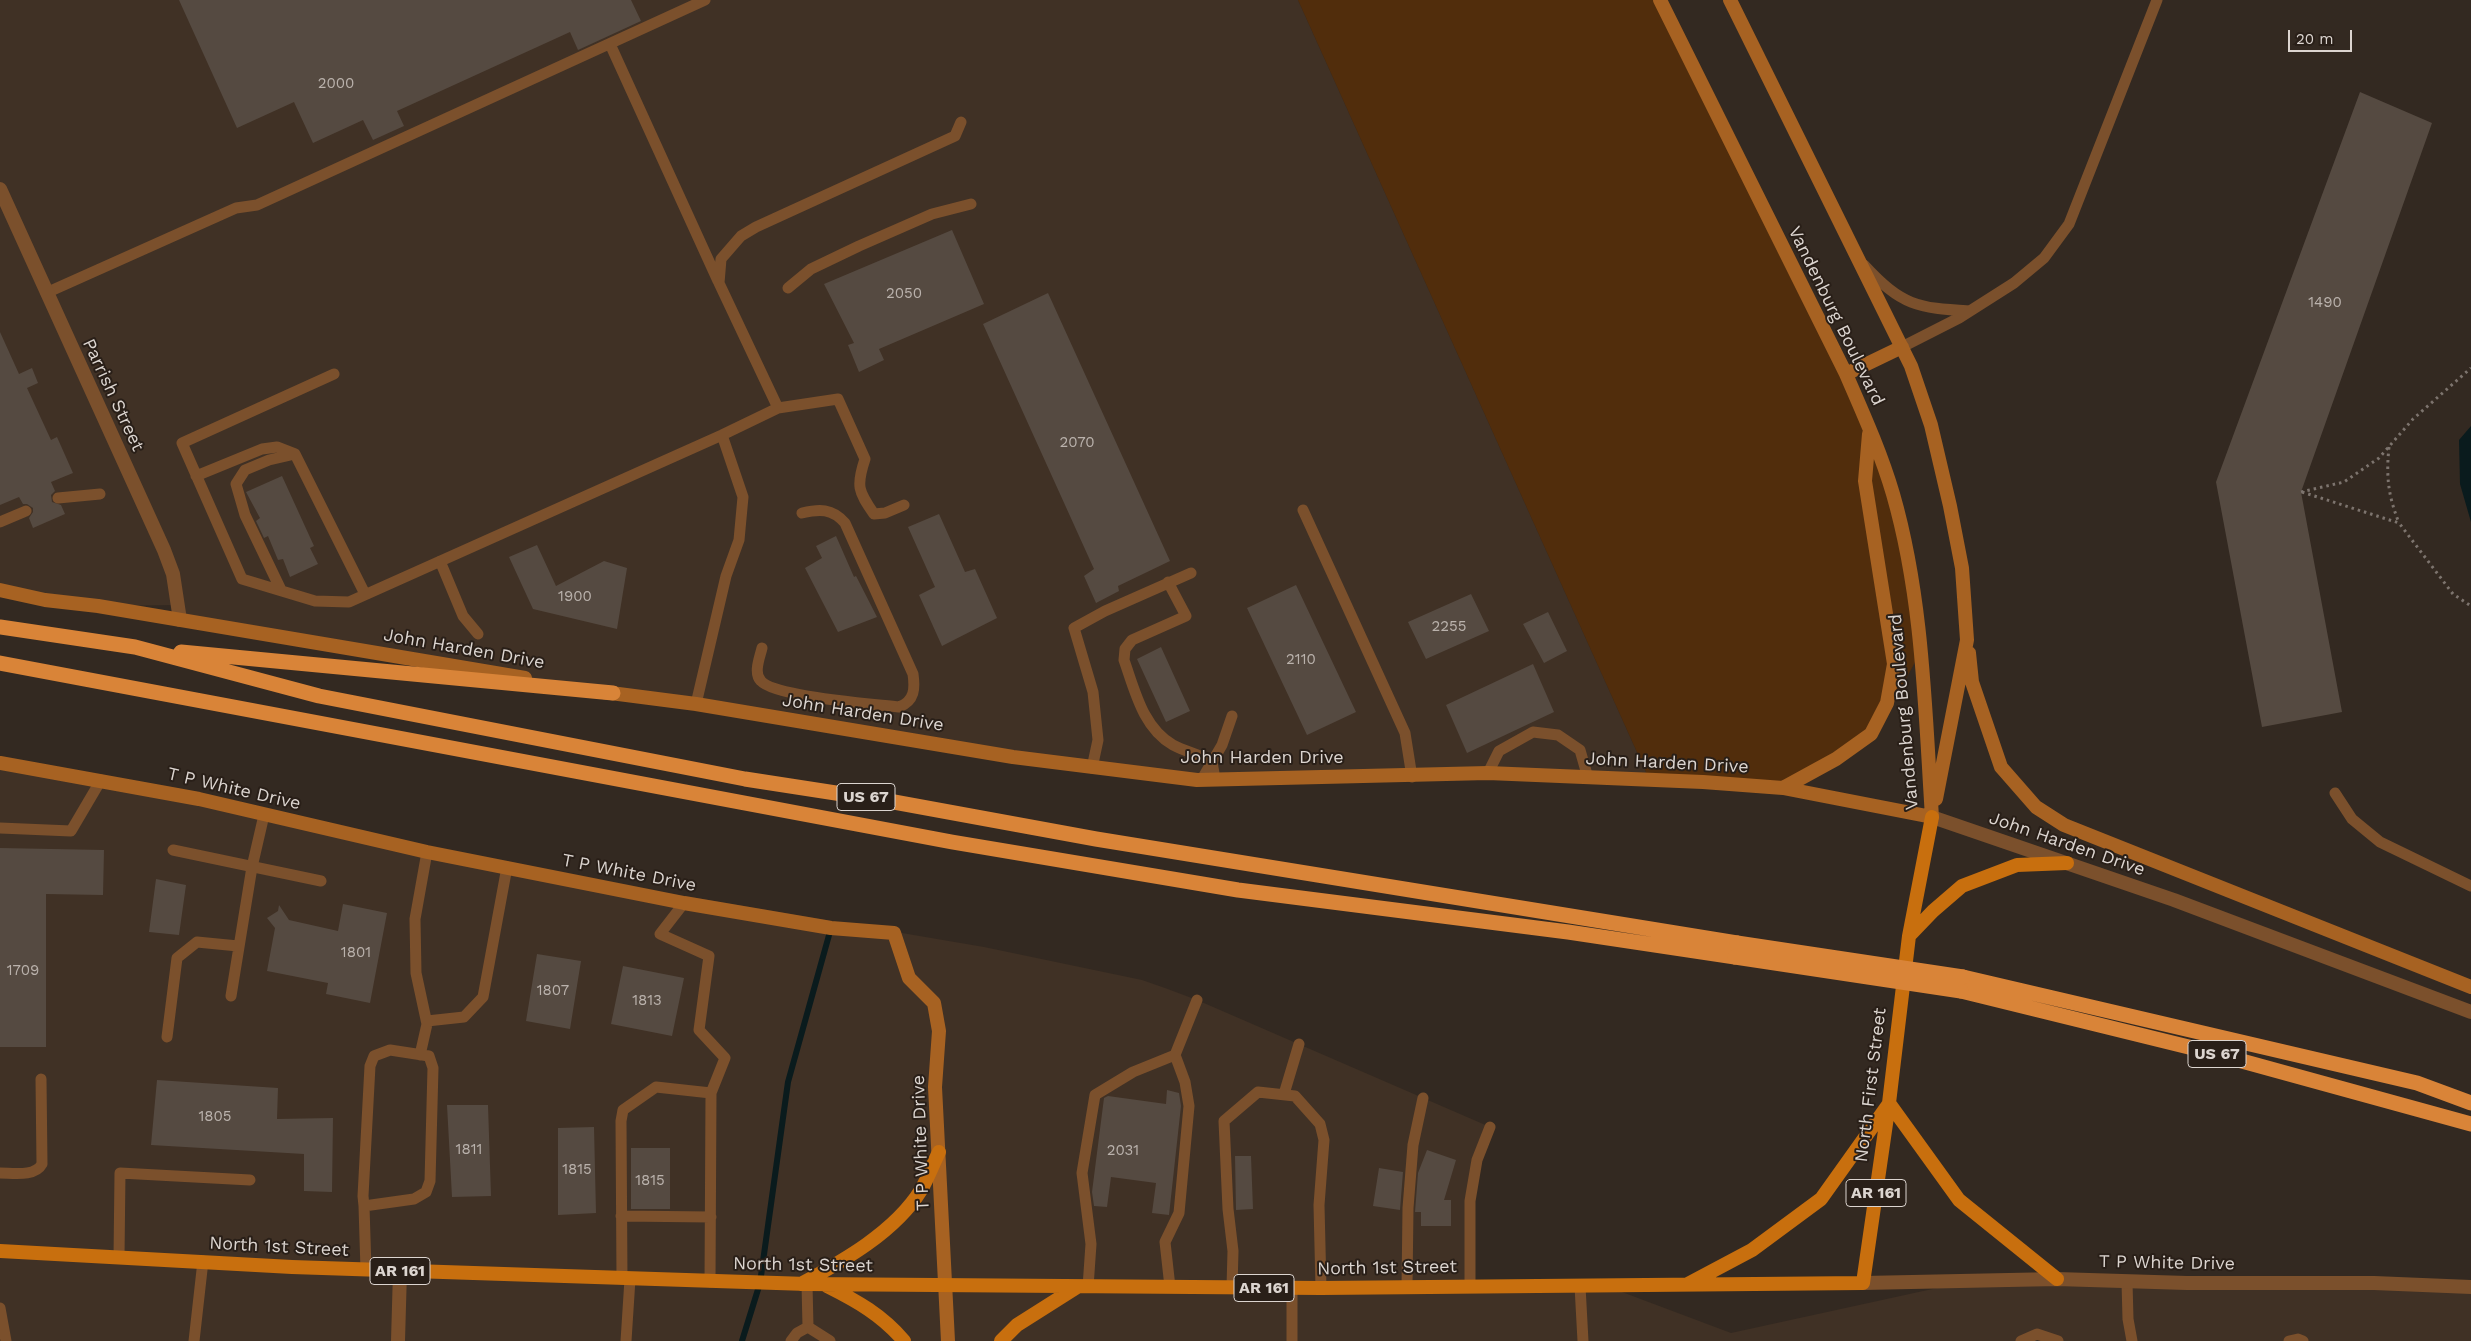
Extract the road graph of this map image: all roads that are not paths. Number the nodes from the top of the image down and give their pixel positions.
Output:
1 (705, 0) edge
2 (1660, 0) edge
3 (1730, 0) edge
4 (2157, 0) edge
5 (610, 44) junction
6 (961, 122) dead end
7 (0, 189) edge
8 (971, 204) dead end
9 (1858, 258) junction
10 (719, 283) junction
11 (788, 288) dead end
12 (46, 293) junction
13 (1970, 310) junction
14 (1902, 347) junction
15 (334, 374) dead end
16 (1846, 374) junction
17 (778, 408) junction
18 (1869, 428) junction
19 (722, 435) junction
20 (295, 454) junction
21 (196, 476) junction
22 (100, 494) dead end
23 (58, 498) dead end
24 (904, 505) dead end
25 (1303, 510) dead end
26 (26, 511) dead end
27 (802, 512) dead end
28 (0, 522) edge
29 (440, 561) junction
30 (1191, 573) dead end
31 (1168, 582) junction
32 (0, 590) edge
33 (281, 590) junction
34 (365, 594) junction
35 (180, 620) junction
36 (0, 627) edge
37 (478, 634) dead end
38 (1967, 640) junction
39 (135, 647) junction
40 (762, 648) dead end
41 (0, 663) edge
42 (613, 693) junction
43 (696, 704) junction
44 (1232, 716) dead end
45 (1212, 762) junction
46 (0, 763) edge
47 (1092, 768) junction
48 (1488, 773) junction
49 (1412, 777) junction
50 (1215, 778) junction
51 (1588, 778) junction
52 (101, 780) junction
53 (1197, 780) junction
54 (1783, 788) junction
55 (2335, 793) dead end
56 (264, 815) junction
57 (1932, 817) junction
58 (0, 828) edge
59 (173, 850) dead end
60 (427, 852) junction
61 (2067, 863) junction
62 (252, 867) junction
63 (507, 867) junction
64 (321, 881) dead end
65 (2471, 886) edge
66 (684, 903) junction
67 (1909, 936) junction
68 (238, 946) junction
69 (1736, 950) junction
70 (1962, 984) junction
71 (2471, 988) edge
72 (231, 996) dead end
73 (1197, 1000) dead end
74 (2471, 1012) edge
75 (427, 1021) junction
76 (167, 1037) dead end
77 (1299, 1044) dead end
78 (420, 1055) junction
79 (1175, 1055) junction
80 (42, 1079) dead end
81 (711, 1093) junction
82 (1284, 1094) junction
83 (1423, 1098) dead end
84 (1889, 1103) junction
85 (2471, 1103) edge
86 (2471, 1124) edge
87 (1490, 1127) dead end
88 (939, 1152) junction
89 (0, 1172) edge
90 (250, 1180) dead end
91 (364, 1206) junction
92 (621, 1216) junction
93 (711, 1217) junction
94 (0, 1251) edge
95 (119, 1257) junction
96 (203, 1262) junction
97 (366, 1270) junction
98 (400, 1271) junction
99 (626, 1279) junction
100 (2057, 1279) junction
101 (710, 1282) junction
102 (2127, 1282) junction
103 (1863, 1283) junction
104 (804, 1284) junction
105 (825, 1285) junction
106 (1685, 1285) junction
107 (947, 1286) junction
108 (1470, 1286) junction
109 (1580, 1286) junction
110 (1083, 1287) junction
111 (1170, 1287) junction
112 (1232, 1287) junction
113 (1407, 1287) junction
114 (2471, 1287) edge
115 (1292, 1288) junction
116 (1321, 1288) junction
117 (0, 1308) edge
118 (808, 1327) junction
119 (6, 1341) edge
120 (194, 1341) edge
121 (398, 1341) edge
122 (626, 1341) edge
123 (791, 1341) edge
124 (830, 1341) edge
125 (904, 1341) edge
126 (948, 1341) edge
127 (1001, 1341) edge
128 (1292, 1341) edge
129 (1583, 1341) edge
130 (2021, 1341) edge
131 (2058, 1341) edge
132 (2132, 1341) edge
133 (2289, 1341) edge
134 (2303, 1341) edge

1 - 5 lane
2 - 16 main road, Vandenburg Boulevard
3 - 9 main road, Vandenburg Boulevard
4 - 13 lane
5 - 10 lane
5 - 12 lane
6 - 10 lane
7 - 12 street, Parrish Street
8 - 11 lane
9 - 13 lane
9 - 14 main road, Vandenburg Boulevard
10 - 17 lane
12 - 35 street, Parrish Street
13 - 14 lane
14 - 16 main road
14 - 38 main road, Vandenburg Boulevard
15 - 21 lane
16 - 18 main road, Vandenburg Boulevard
17 - 19 lane
17 - 24 lane
18 - 54 main road
18 - 57 main road, Vandenburg Boulevard
19 - 29 lane
19 - 43 lane
20 - 21 lane
20 - 33 lane
20 - 34 lane
21 - 33 lane
22 - 23 lane
25 - 49 lane
26 - 28 lane
27 - 40 lane
29 - 34 lane
29 - 37 lane
30 - 31 lane
31 - 45 lane
31 - 47 lane
32 - 35 main road, John Harden Drive
33 - 34 lane
35 - 42 main road, John Harden Drive
36 - 39 highway, US 67
38 - 57 main road, Vandenburg Boulevard
38 - 71 main road
39 - 42 highway
39 - 69 highway, US 67
41 - 69 highway, US 67
42 - 43 main road, John Harden Drive
43 - 47 main road, John Harden Drive
44 - 45 lane
45 - 50 lane
45 - 53 lane
46 - 52 main road, T P White Drive
47 - 53 main road, John Harden Drive
48 - 49 main road, John Harden Drive
48 - 51 main road, John Harden Drive
48 - 51 lane
49 - 50 main road, John Harden Drive
50 - 53 main road, John Harden Drive
51 - 54 main road, John Harden Drive
52 - 56 main road, T P White Drive
52 - 58 lane
54 - 57 main road, John Harden Drive
55 - 65 lane
56 - 60 main road, T P White Drive
56 - 62 lane
57 - 61 street, John Harden Drive
57 - 67 main road, North First Street / AR 161
59 - 62 lane
60 - 63 main road, T P White Drive
60 - 75 lane
61 - 67 main road
61 - 74 street, John Harden Drive
62 - 64 lane
62 - 68 lane
63 - 66 main road, T P White Drive
63 - 75 lane
66 - 81 lane
66 - 88 main road, T P White Drive
67 - 84 main road, North First Street / AR 161
68 - 72 lane
68 - 76 lane
69 - 70 highway, US 67, bridge
70 - 85 highway, US 67
70 - 86 highway, US 67
73 - 79 lane
75 - 78 lane
77 - 82 lane
78 - 91 lane
78 - 91 lane
79 - 110 lane
79 - 111 lane
80 - 89 lane
81 - 92 lane
81 - 93 lane
82 - 112 lane
82 - 116 lane
83 - 113 lane
84 - 100 main road
84 - 103 main road, North First Street / AR 161
84 - 106 main road
87 - 108 lane
88 - 104 main road
88 - 107 main road, T P White Drive
90 - 95 lane
91 - 97 lane
92 - 93 lane
92 - 99 lane
93 - 101 lane
94 - 95 main road, North 1st Street / AR 161
95 - 96 main road, North 1st Street / AR 161
96 - 97 main road, North 1st Street / AR 161
96 - 120 lane
97 - 98 main road, North 1st Street / AR 161
98 - 99 main road, North 1st Street / AR 161
98 - 121 street
99 - 101 main road, North 1st Street / AR 161
99 - 122 lane
100 - 102 street, T P White Drive
100 - 103 street, T P White Drive
101 - 104 main road, North 1st Street / AR 161
102 - 114 street, T P White Drive
102 - 132 lane
103 - 106 main road, AR 161
104 - 105 main road, North 1st Street / AR 161
104 - 118 lane
105 - 107 main road, North 1st Street / AR 161
105 - 125 main road
106 - 109 main road, North 1st Street / AR 161
107 - 110 main road, North 1st Street / AR 161
107 - 126 main road, T P White Drive
108 - 109 main road, North 1st Street / AR 161
108 - 113 main road, North 1st Street / AR 161
109 - 129 lane
110 - 111 main road, North 1st Street / AR 161
110 - 127 main road
111 - 112 main road, North 1st Street / AR 161
112 - 115 main road, North 1st Street / AR 161
113 - 116 main road, North 1st Street / AR 161
115 - 116 main road, North 1st Street / AR 161
115 - 128 lane
117 - 119 lane
118 - 123 lane
118 - 124 lane
130 - 131 lane
133 - 134 lane

